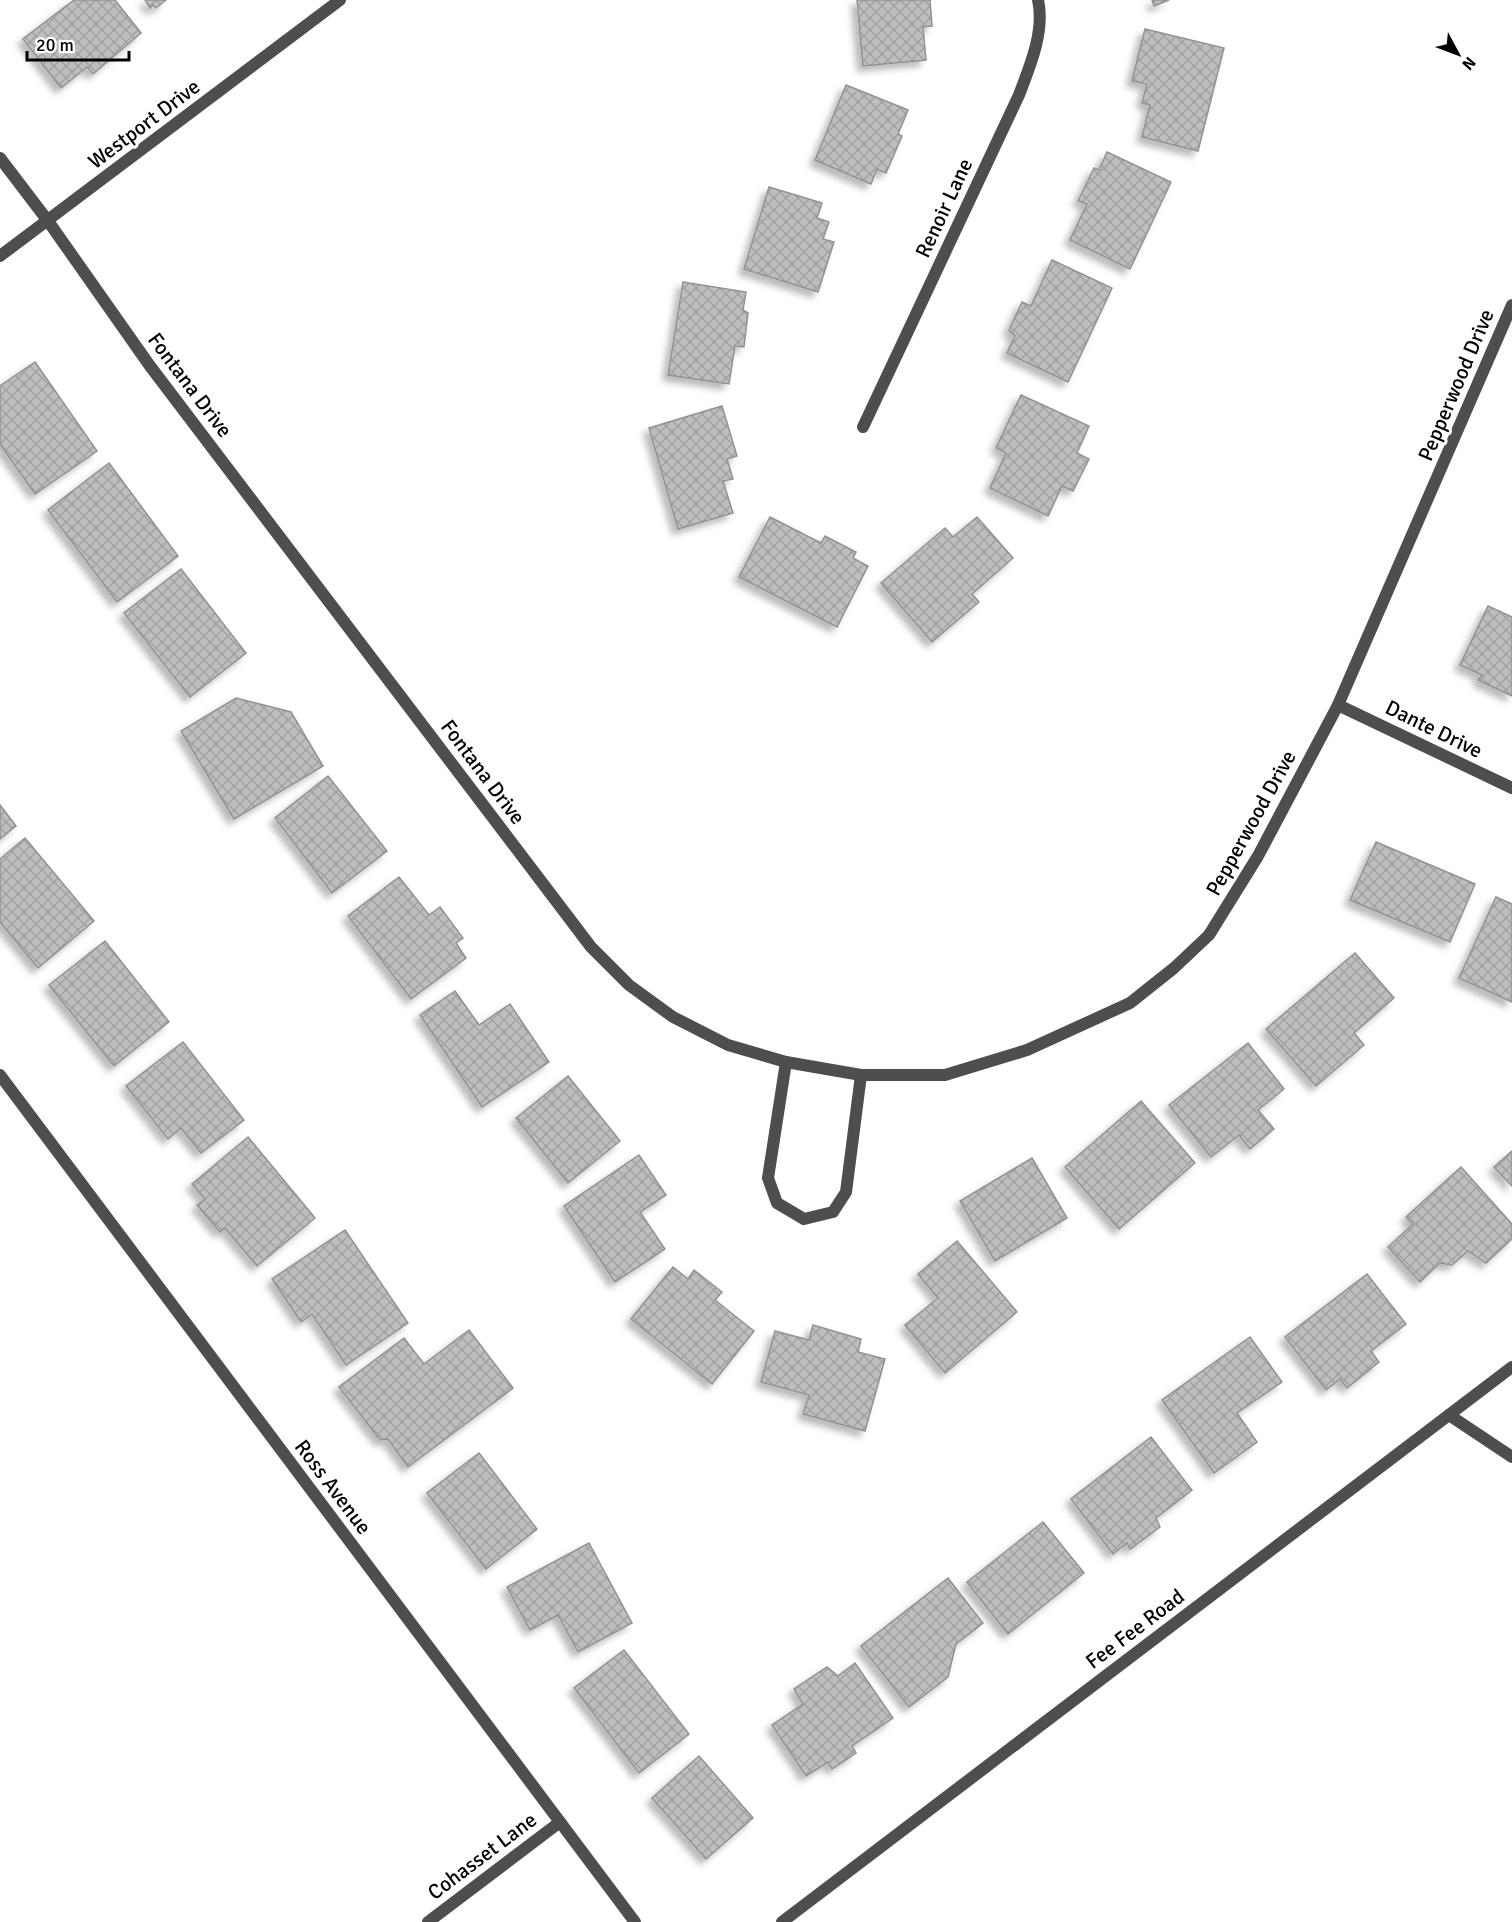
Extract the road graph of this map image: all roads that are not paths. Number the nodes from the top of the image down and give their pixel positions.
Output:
1 (340, 0) edge
2 (1038, 0) edge
3 (0, 158) edge
4 (48, 221) junction
5 (0, 256) edge
6 (1512, 306) edge
7 (863, 427) dead end
8 (1338, 705) junction
9 (1512, 788) edge
10 (786, 1062) junction
11 (0, 1075) edge
12 (861, 1075) junction
13 (1512, 1367) edge
14 (1449, 1415) junction
15 (1512, 1456) edge
16 (560, 1822) junction
17 (791, 1918) edge
18 (428, 1922) edge
19 (635, 1922) edge
20 (782, 1922) edge

1 - 4 street, Westport Drive
2 - 7 street, Renoir Lane
3 - 4 street, Fontana Drive
4 - 5 street, Westport Drive
4 - 10 street, Fontana Drive
6 - 8 street, Pepperwood Drive
8 - 9 street, Dante Drive
8 - 12 street, Pepperwood Drive
10 - 12 street, Pepperwood Drive
10 - 12 street
11 - 16 street, Ross Avenue
13 - 14 street, Fee Fee Road
14 - 15 street
14 - 17 street, Fee Fee Road
16 - 18 street, Cohasset Lane
16 - 19 street, Ross Avenue
17 - 20 street, Fee Fee Road

